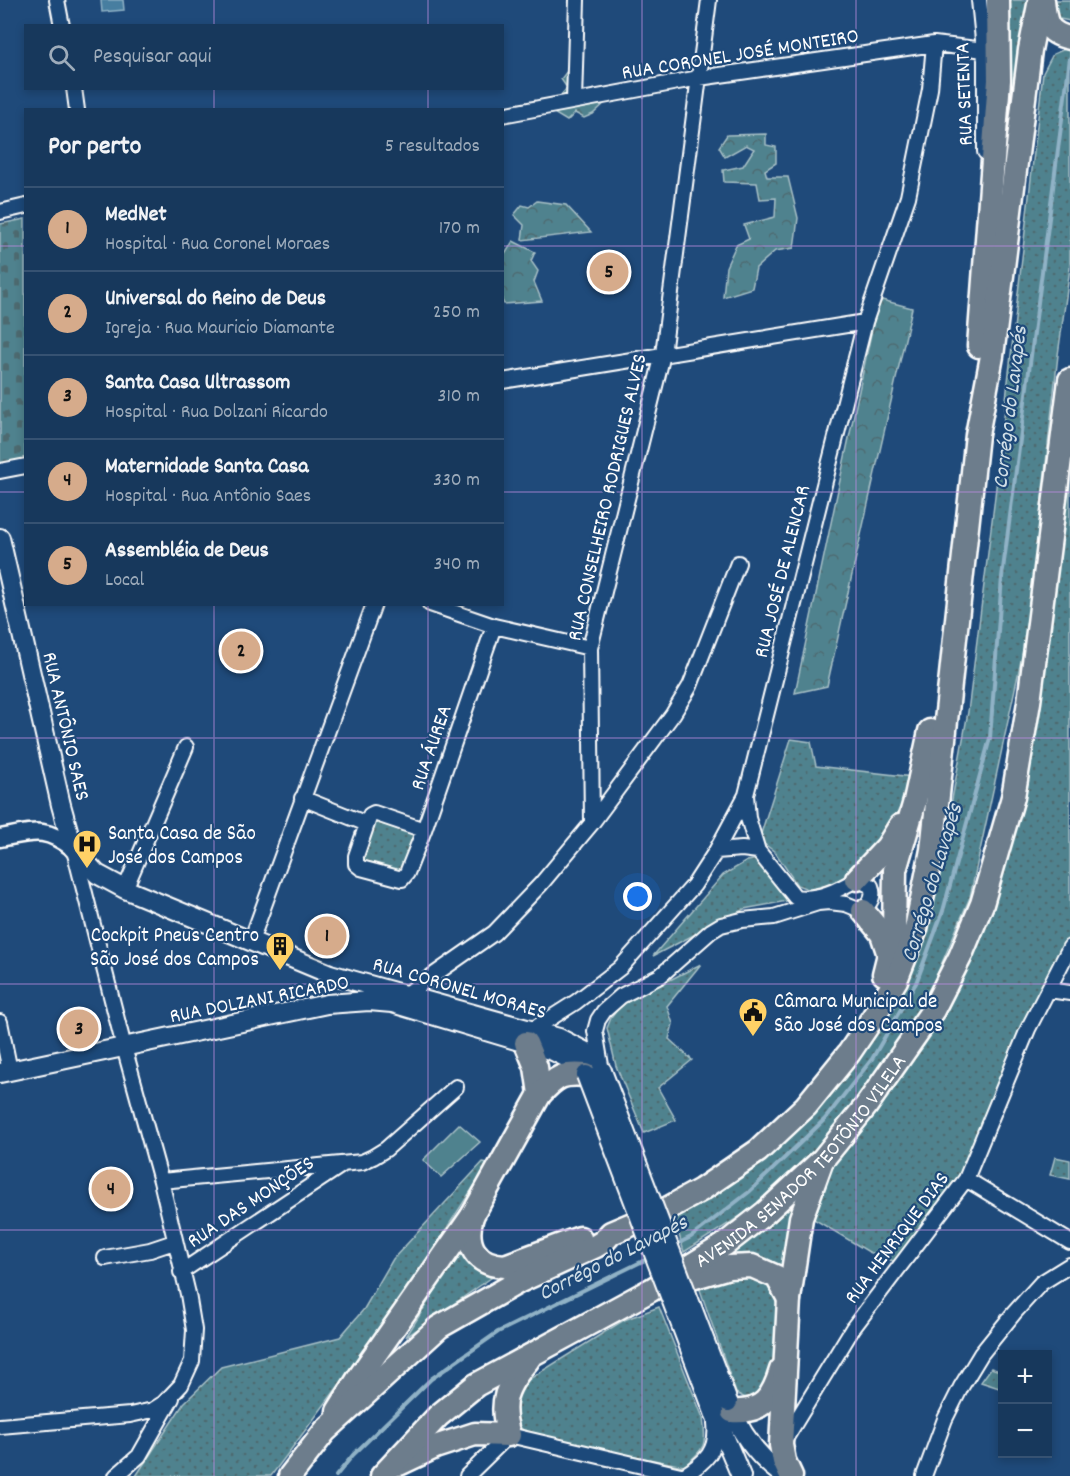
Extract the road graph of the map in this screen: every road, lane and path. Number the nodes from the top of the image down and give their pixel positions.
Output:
1 (57, 0) edge
2 (578, 0) edge
3 (709, 0) edge
4 (979, 0) edge
5 (998, 0) edge
6 (1042, 0) edge
7 (62, 24) edge
8 (1062, 35) edge
9 (934, 44) junction
10 (985, 50) junction
11 (699, 78) junction
12 (74, 90) edge
13 (574, 101) junction
14 (77, 108) edge
15 (504, 115) edge
16 (992, 186) junction
17 (24, 206) edge
18 (0, 212) edge
19 (865, 322) junction
20 (663, 354) junction
21 (1070, 380) edge
22 (504, 381) edge
23 (977, 435) junction
24 (24, 466) edge
25 (0, 471) edge
26 (0, 538) edge
27 (738, 563) dead end
28 (373, 606) edge
29 (452, 608) edge
30 (956, 622) junction
31 (494, 626) junction
32 (590, 648) junction
33 (186, 747) dead end
34 (746, 795) junction
35 (303, 798) junction
36 (915, 801) junction
37 (592, 822) junction
38 (367, 824) junction
39 (424, 830) junction
40 (0, 838) edge
41 (74, 848) junction
42 (716, 851) junction
43 (758, 851) junction
44 (857, 879) junction
45 (125, 890) junction
46 (863, 911) junction
47 (251, 941) junction
48 (1070, 947) edge
49 (889, 955) junction
50 (620, 968) junction
51 (330, 974) junction
52 (1049, 990) junction
53 (1070, 993) edge
54 (405, 995) junction
55 (621, 996) junction
56 (327, 1004) junction
57 (872, 1019) junction
58 (0, 1022) edge
59 (529, 1037) junction
60 (124, 1047) junction
61 (5, 1072) edge
62 (594, 1073) junction
63 (456, 1087) dead end
64 (540, 1094) junction
65 (823, 1159) junction
66 (343, 1164) junction
67 (966, 1179) junction
68 (161, 1181) junction
69 (472, 1216) junction
70 (611, 1233) junction
71 (174, 1242) junction
72 (1070, 1242) edge
73 (105, 1258) dead end
74 (1070, 1265) edge
75 (181, 1272) junction
76 (651, 1290) junction
77 (789, 1299) junction
78 (533, 1354) junction
79 (786, 1354) junction
80 (174, 1394) junction
81 (725, 1408) junction
82 (0, 1426) edge
83 (325, 1431) junction
84 (509, 1434) junction
85 (781, 1445) junction
86 (385, 1473) edge
87 (116, 1476) edge
88 (290, 1476) edge
89 (467, 1476) edge
90 (684, 1476) edge
91 (740, 1476) edge
92 (784, 1476) edge
93 (791, 1476) edge
94 (924, 1476) edge

1 - 7 street
2 - 13 street
3 - 11 street, RUA CONSELHEIRO RODRIGUES ALVES
4 - 10 street, RUA SETENTA
5 - 16 highway
6 - 8 highway
6 - 23 highway, AVENIDA SENADOR TEOTÔNIO VILELA
9 - 10 street, RUA CORONEL JOSÉ MONTEIRO
9 - 11 street, RUA CORONEL JOSÉ MONTEIRO
9 - 19 street, RUA JOSÉ DE ALENCAR
10 - 16 street, RUA SETENTA
11 - 13 street, RUA CORONEL JOSÉ MONTEIRO
11 - 20 street, RUA CONSELHEIRO RODRIGUES ALVES
12 - 14 street
13 - 15 street, RUA CORONEL JOSÉ MONTEIRO
16 - 23 highway
17 - 18 street
19 - 20 street
19 - 34 street, RUA JOSÉ DE ALENCAR
20 - 22 street
20 - 32 street, RUA CONSELHEIRO RODRIGUES ALVES
21 - 65 highway, AVENIDA SENADOR TEOTÔNIO VILELA
23 - 30 highway, AVENIDA SENADOR TEOTÔNIO VILELA
24 - 25 street
26 - 41 main road, RUA ANTÔNIO SAES
27 - 37 street
28 - 35 street
29 - 31 street
30 - 36 highway
30 - 57 highway, AVENIDA SENADOR TEOTÔNIO VILELA
31 - 32 street
31 - 39 street, RUA ÁUREA
32 - 37 street, RUA CONSELHEIRO RODRIGUES ALVES
33 - 45 street
34 - 42 street, RUA JOSÉ DE ALENCAR
34 - 43 street
35 - 38 street
35 - 47 street
36 - 44 highway
36 - 49 highway
37 - 54 street
38 - 39 street
38 - 39 street, RUA ÁUREA
40 - 41 street
41 - 45 main road, RUA CORONEL MORAES
41 - 60 street, RUA ANTÔNIO SAES
42 - 43 street
42 - 50 street, RUA JOSÉ DE ALENCAR
43 - 44 street
44 - 46 street
45 - 47 main road, RUA CORONEL MORAES
46 - 49 highway
46 - 55 street
47 - 51 main road, RUA CORONEL MORAES
48 - 52 street, RUA HENRIQUE DIAS
49 - 57 highway
50 - 55 street
50 - 59 street, RUA JOSÉ DE ALENCAR
51 - 54 main road, RUA CORONEL MORAES
51 - 56 main road
52 - 53 street
52 - 67 street, RUA HENRIQUE DIAS
54 - 59 main road, RUA CORONEL MORAES
55 - 62 street
56 - 59 main road, RUA DOLZANI RICARDO
56 - 60 main road, RUA DOLZANI RICARDO
57 - 70 highway, AVENIDA SENADOR TEOTÔNIO VILELA
58 - 61 street
59 - 62 main road, RUA DOLZANI RICARDO
59 - 64 highway
60 - 61 main road, RUA DOLZANI RICARDO
60 - 68 street, RUA ANTÔNIO SAES
62 - 64 highway
62 - 81 main road, bridge
63 - 66 street, RUA DAS MONÇÕES
64 - 69 highway
65 - 76 highway, AVENIDA SENADOR TEOTÔNIO VILELA
65 - 77 highway
66 - 68 street, RUA DAS MONÇÕES
66 - 75 street, RUA DAS MONÇÕES
67 - 72 street
67 - 85 street, RUA HENRIQUE DIAS
68 - 71 street, RUA ANTÔNIO SAES
69 - 70 highway
69 - 83 highway
70 - 83 highway, AVENIDA SENADOR TEOTÔNIO VILELA
71 - 73 street
71 - 75 street, RUA ANTÔNIO SAES
74 - 94 street
75 - 80 street, RUA ANTÔNIO SAES
76 - 77 highway
76 - 78 highway, AVENIDA SENADOR TEOTÔNIO VILELA
77 - 79 highway
78 - 84 highway
78 - 86 highway, AVENIDA SENADOR TEOTÔNIO VILELA
79 - 81 highway
79 - 85 highway
80 - 82 street
80 - 87 street
81 - 90 street
81 - 91 main road
81 - 92 main road
83 - 88 highway, AVENIDA SENADOR TEOTÔNIO VILELA
84 - 86 highway
84 - 89 street
84 - 90 street
85 - 93 highway

